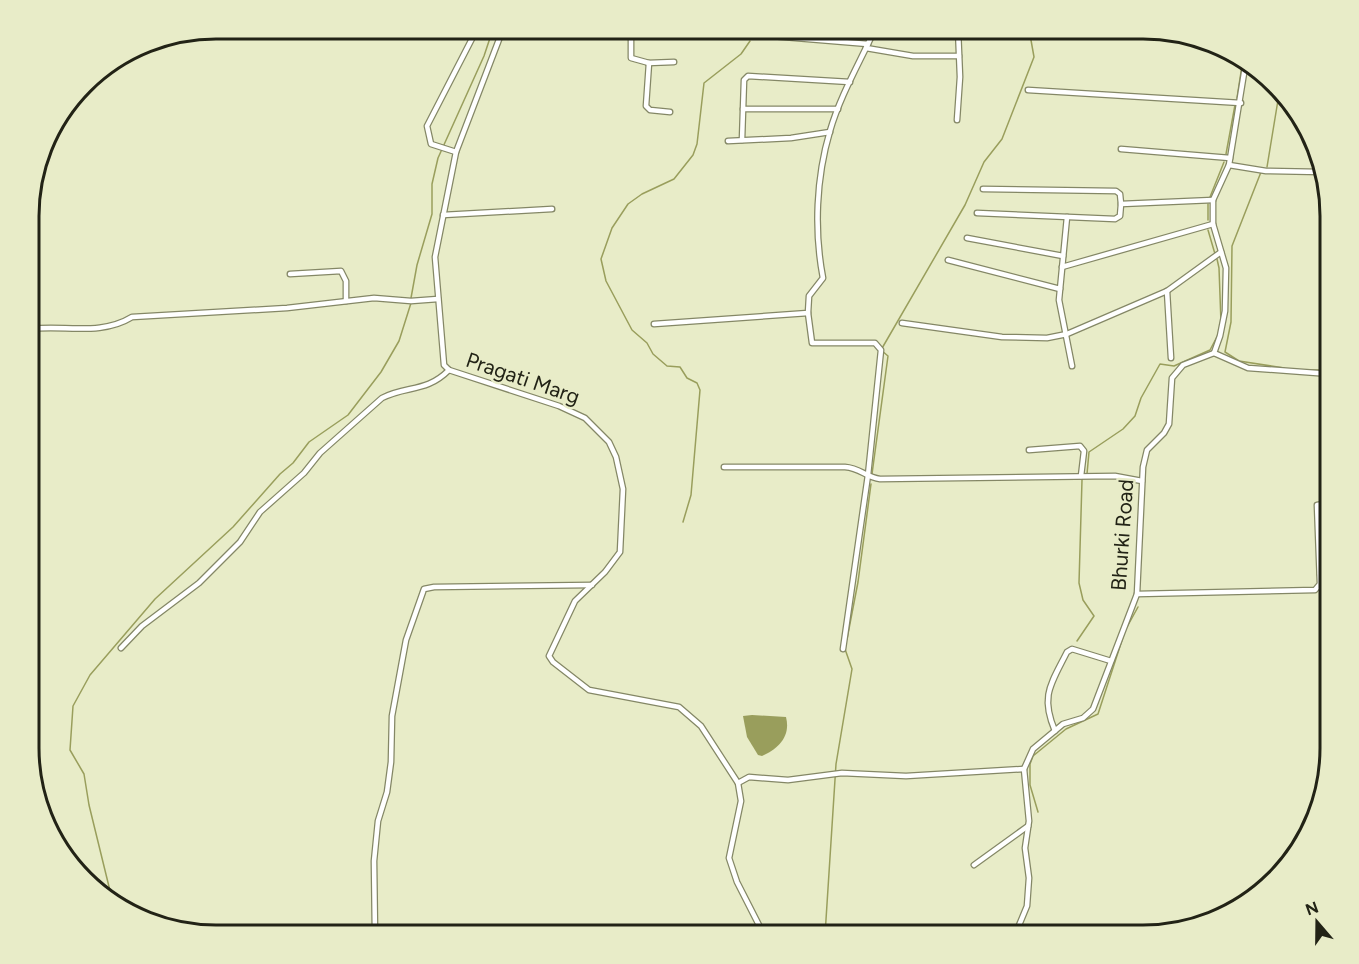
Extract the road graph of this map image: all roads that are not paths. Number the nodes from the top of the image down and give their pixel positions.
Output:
1 (472, 39) edge
2 (499, 39) edge
3 (631, 39) edge
4 (792, 39) edge
5 (870, 39) edge
6 (958, 39) edge
7 (867, 46) junction
8 (959, 56) junction
9 (674, 62) dead end
10 (648, 63) junction
11 (1245, 72) edge
12 (850, 82) junction
13 (1028, 90) dead end
14 (1241, 103) junction
15 (743, 109) junction
16 (838, 109) junction
17 (670, 112) dead end
18 (957, 120) dead end
19 (830, 132) junction
20 (742, 140) junction
21 (728, 141) dead end
22 (1121, 149) dead end
23 (456, 152) junction
24 (1229, 162) junction
25 (1314, 172) edge
26 (983, 189) dead end
27 (1212, 200) junction
28 (1120, 204) junction
29 (552, 209) dead end
30 (977, 213) dead end
31 (443, 215) junction
32 (1067, 217) junction
33 (1213, 224) junction
34 (967, 238) dead end
35 (1221, 252) junction
36 (1063, 256) junction
37 (948, 260) dead end
38 (1062, 267) junction
39 (290, 274) dead end
40 (1060, 289) junction
41 (1167, 291) junction
42 (438, 299) junction
43 (346, 301) junction
44 (808, 313) junction
45 (902, 323) dead end
46 (654, 324) dead end
47 (39, 328) edge
48 (1067, 334) junction
49 (1214, 353) junction
50 (1171, 358) dead end
51 (1072, 366) dead end
52 (448, 370) junction
53 (1320, 373) edge
54 (1029, 450) dead end
55 (724, 467) dead end
56 (868, 475) junction
57 (1081, 476) junction
58 (1142, 481) junction
59 (1320, 505) edge
60 (1320, 574) joint
61 (592, 585) junction
62 (1137, 594) junction
63 (121, 648) dead end
64 (843, 649) dead end
65 (1111, 661) junction
66 (1055, 731) junction
67 (1024, 769) junction
68 (738, 783) junction
69 (1028, 826) junction
70 (974, 865) dead end
71 (375, 925) edge
72 (759, 925) edge
73 (1019, 925) edge

1 - 23 street
2 - 23 street, Pragati Marg
3 - 10 street
4 - 7 street
5 - 7 street
6 - 8 street
7 - 8 street
7 - 12 street
8 - 18 street
9 - 10 street
10 - 17 street
11 - 14 street
12 - 15 street
12 - 16 street
13 - 14 street
14 - 24 street
15 - 16 street
15 - 20 street
16 - 19 street
19 - 20 street
19 - 44 street
20 - 21 street
22 - 24 street
23 - 31 street, Pragati Marg
24 - 25 street
24 - 27 street
26 - 28 street
27 - 28 street
27 - 33 street
28 - 32 street
29 - 31 street
30 - 32 street
31 - 42 street, Pragati Marg
32 - 36 street
33 - 35 street
33 - 38 street
34 - 36 street
35 - 41 street
35 - 49 street
36 - 38 street
37 - 40 street
38 - 40 street
39 - 43 street
40 - 48 street
41 - 48 street
41 - 50 street
42 - 43 street
42 - 52 street, Pragati Marg
43 - 47 street
44 - 46 street
44 - 56 street
45 - 48 street
48 - 51 street
49 - 53 street
49 - 58 street, Bhurki Road
52 - 61 street, Pragati Marg
52 - 63 street
54 - 57 street
55 - 56 street
56 - 57 street
56 - 64 street
57 - 58 street
58 - 62 street, Bhurki Road
59 - 60 street
60 - 62 street
61 - 68 street, Pragati Marg
61 - 71 street
62 - 65 street, Bhurki Road
65 - 66 street, Bhurki Road
65 - 66 street
66 - 67 street, Bhurki Road
67 - 68 street
67 - 69 street
68 - 72 street
69 - 70 street
69 - 73 street

